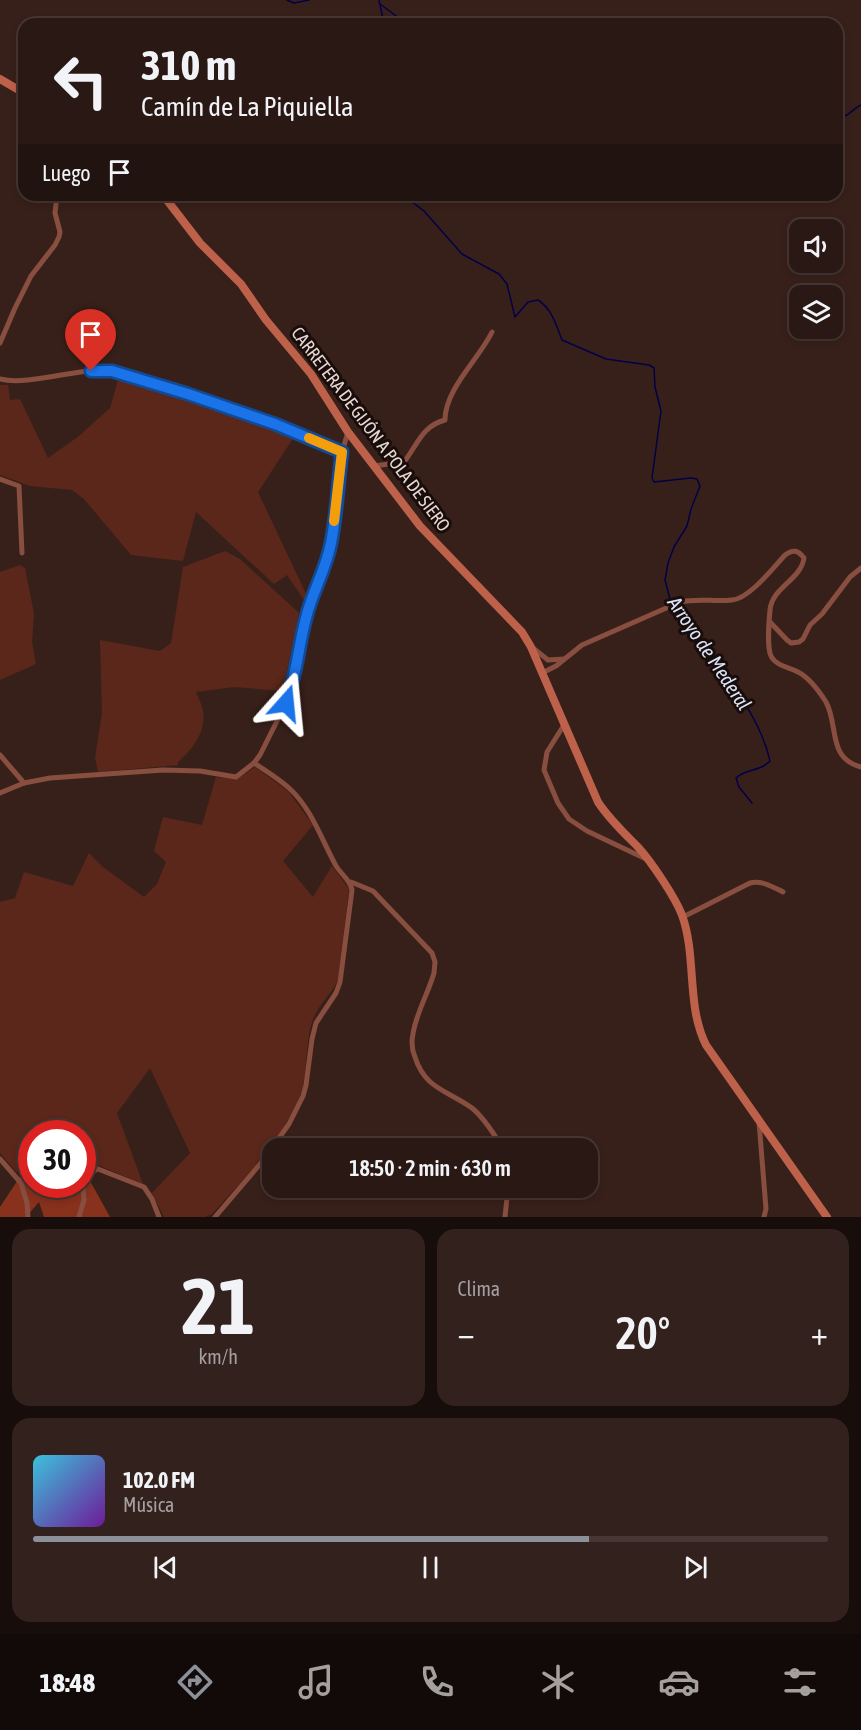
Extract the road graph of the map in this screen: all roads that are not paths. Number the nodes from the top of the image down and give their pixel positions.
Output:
1 (0, 80) edge
2 (18, 90) edge
3 (56, 201) edge
4 (168, 201) edge
5 (492, 332) dead end
6 (0, 343) edge
7 (0, 379) edge
8 (348, 432) junction
9 (342, 452) junction
10 (374, 466) junction
11 (0, 479) edge
12 (22, 554) dead end
13 (861, 568) edge
14 (770, 622) junction
15 (531, 647) junction
16 (565, 658) junction
17 (548, 660) junction
18 (541, 670) junction
19 (564, 725) junction
20 (0, 755) edge
21 (254, 763) junction
22 (861, 767) edge
23 (24, 783) junction
24 (0, 793) edge
25 (648, 860) junction
26 (351, 882) junction
27 (783, 892) dead end
28 (682, 917) junction
29 (759, 1122) junction
30 (496, 1138) edge
31 (0, 1159) edge
32 (507, 1198) edge
33 (28, 1217) edge
34 (79, 1217) edge
35 (159, 1217) edge
36 (215, 1217) edge
37 (505, 1217) edge
38 (764, 1217) edge
39 (826, 1217) edge

1 - 2 street
3 - 6 street
4 - 8 street, CARRETERA DE GIJÓN A POLA DE SIERO
5 - 10 street
7 - 9 street
8 - 9 street
8 - 10 street, CARRETERA DE GIJÓN A POLA DE SIERO
9 - 21 street
10 - 15 street, CARRETERA DE GIJÓN A POLA DE SIERO
11 - 12 street
13 - 14 street
14 - 16 street
14 - 22 street
15 - 17 street
15 - 18 street, CARRETERA DE GIJÓN A POLA DE SIERO
16 - 17 street
16 - 18 street
17 - 18 street
18 - 19 street, CARRETERA DE GIJÓN A POLA DE SIERO
19 - 25 street, CARRETERA DE GIJÓN A POLA DE SIERO
19 - 25 street
20 - 23 street
21 - 23 street
21 - 26 street
23 - 24 street
25 - 28 street, CARRETERA DE GIJÓN A POLA DE SIERO
26 - 30 street
26 - 36 street
27 - 28 street
28 - 29 street, CARRETERA DE GIJÓN A POLA DE SIERO
29 - 38 street
29 - 39 street, CARRETERA DE GIJÓN A POLA DE SIERO
31 - 33 street
32 - 37 street
34 - 35 street

